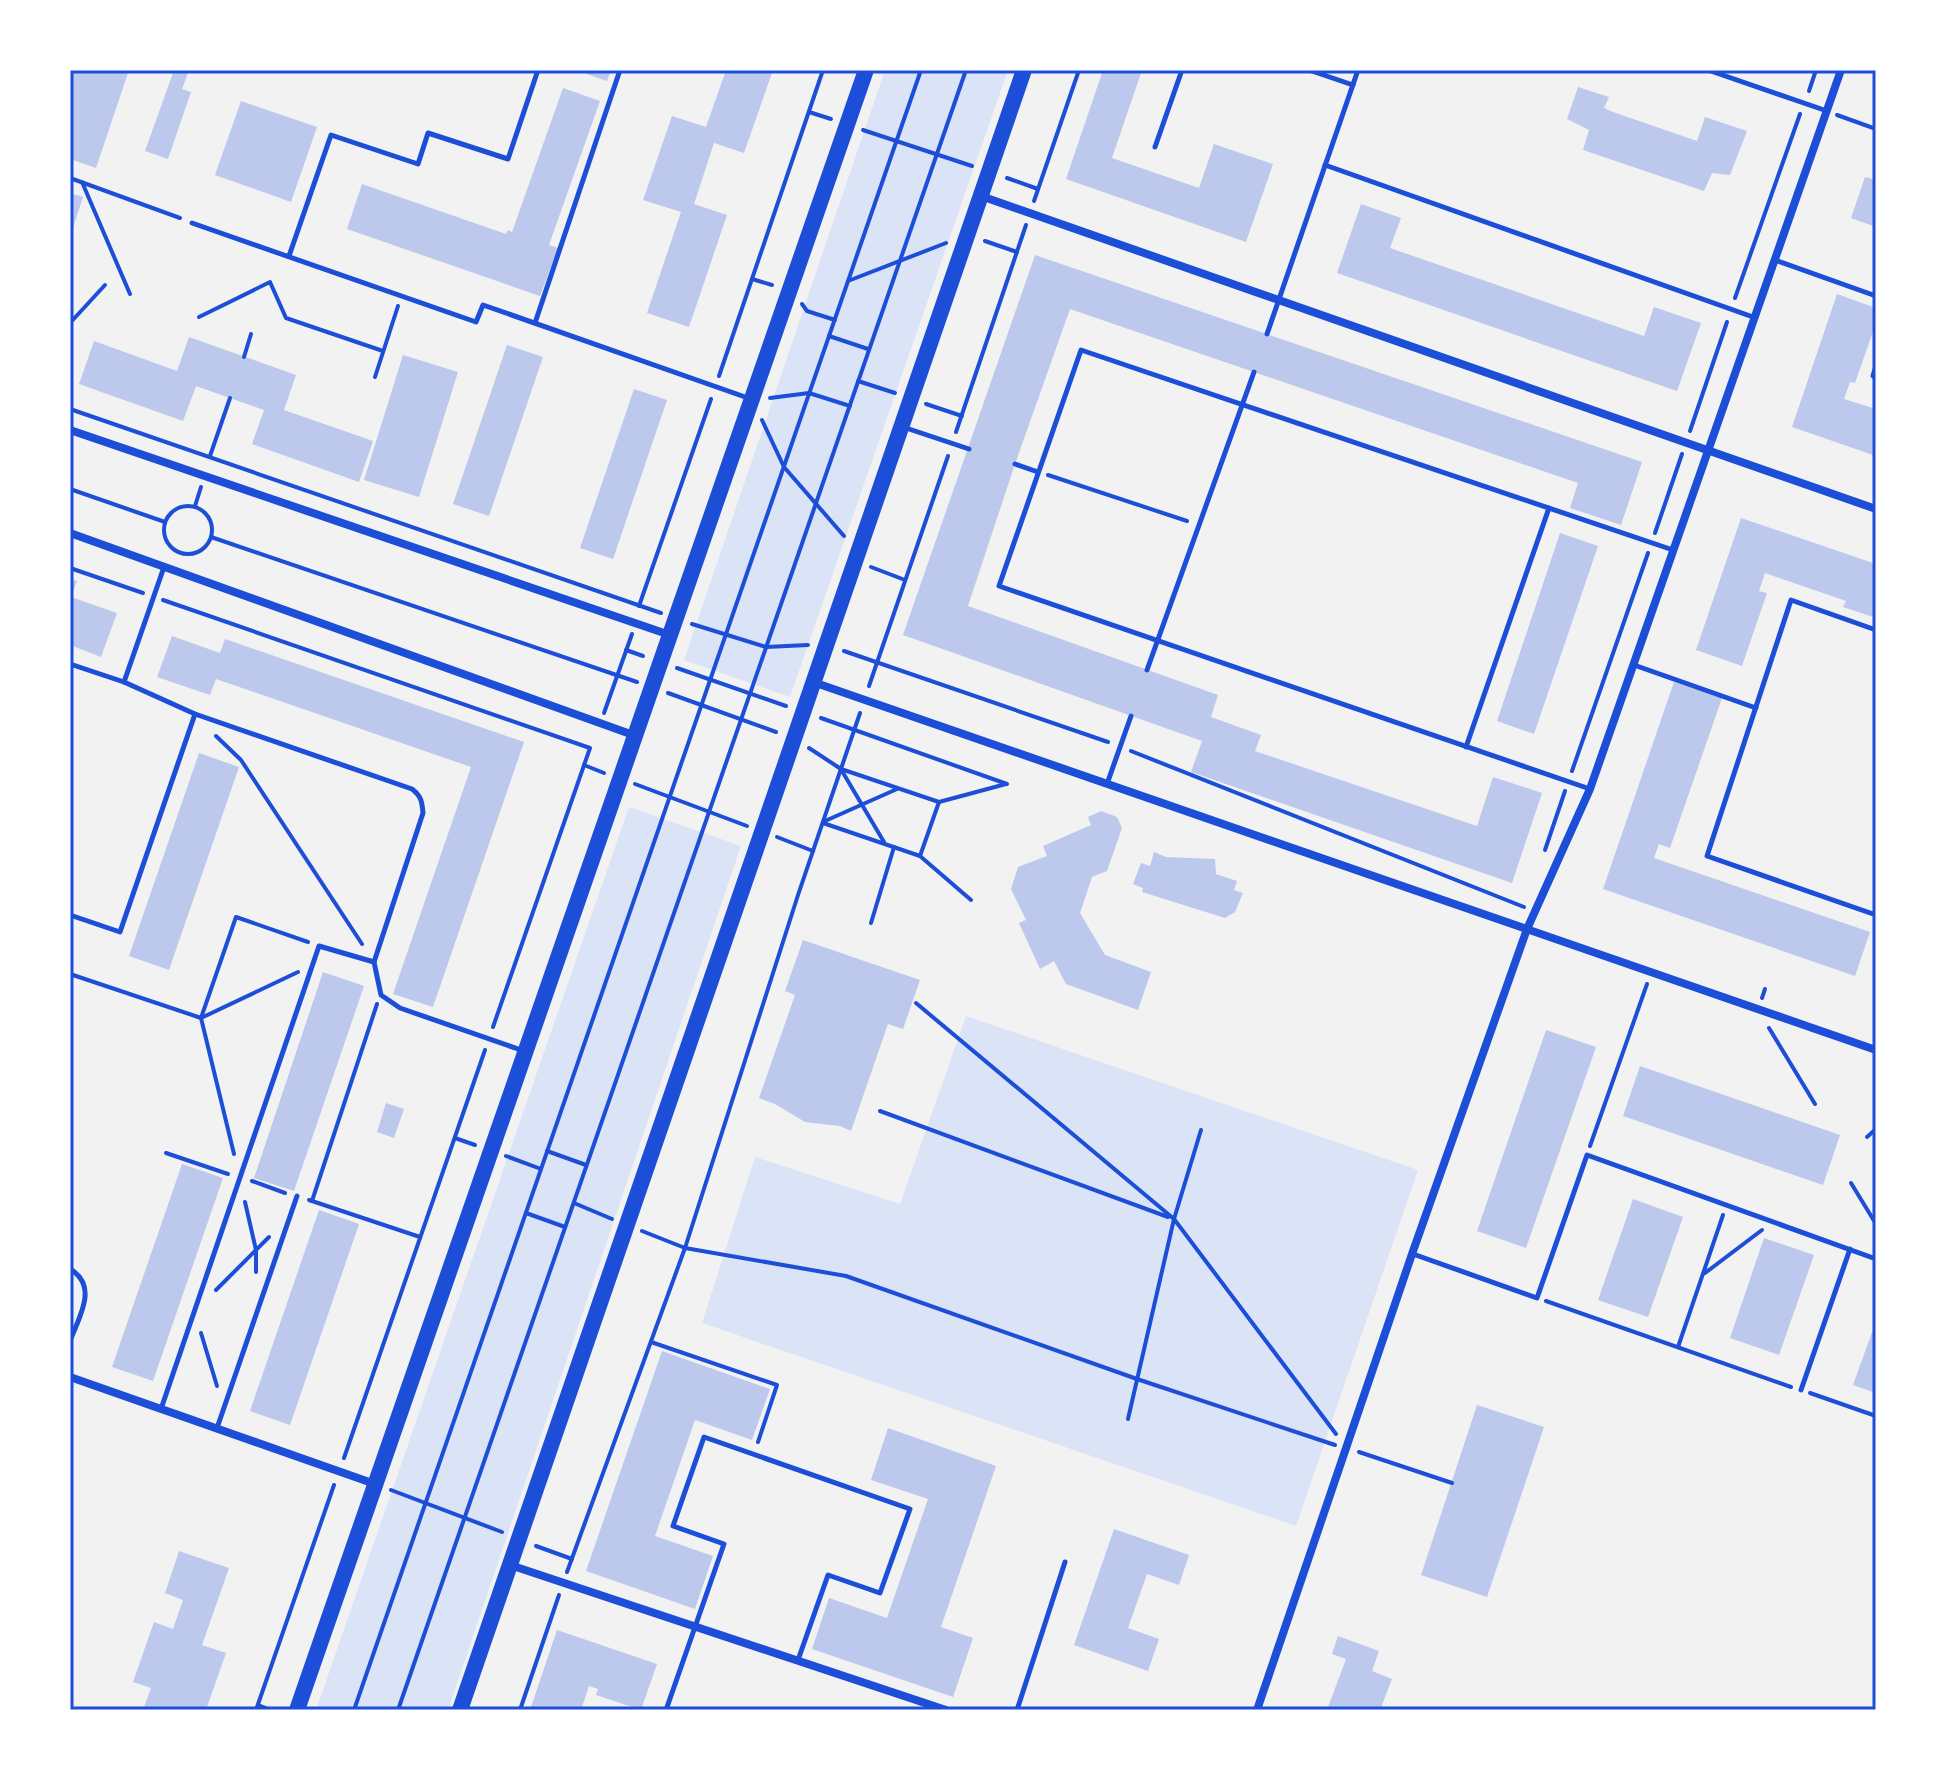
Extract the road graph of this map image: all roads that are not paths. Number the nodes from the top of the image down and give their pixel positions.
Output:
1 (538, 70) edge
2 (620, 70) edge
3 (866, 70) edge
4 (1024, 70) edge
5 (1182, 70) edge
6 (1309, 70) edge
7 (1358, 70) edge
8 (1708, 70) edge
9 (1841, 70) edge
10 (1353, 85) junction
11 (1827, 111) junction
12 (1155, 147) dead end
13 (1325, 165) junction
14 (980, 196) junction
15 (192, 223) road end
16 (289, 256) junction
17 (1774, 259) junction
18 (1876, 296) edge
19 (1279, 300) junction
20 (1753, 317) junction
21 (535, 323) junction
22 (1267, 334) dead end
23 (1876, 366) edge
24 (1254, 372) dead end
25 (1876, 378) edge
26 (753, 400) junction
27 (1242, 405) junction
28 (901, 426) junction
29 (70, 430) edge
30 (969, 449) dead end
31 (1708, 449) junction
32 (1015, 464) dead end
33 (1038, 472) junction
34 (1549, 508) junction
35 (1876, 509) edge
36 (70, 533) edge
37 (1673, 550) junction
38 (164, 567) junction
39 (1876, 630) edge
40 (671, 635) junction
41 (1157, 641) junction
42 (70, 664) edge
43 (1633, 665) junction
44 (1147, 670) dead end
45 (124, 682) junction
46 (813, 682) junction
47 (1756, 708) junction
48 (195, 714) junction
49 (1131, 716) dead end
50 (636, 736) junction
51 (1466, 747) junction
52 (1107, 784) junction
53 (1590, 789) junction
54 (70, 915) edge
55 (1876, 915) edge
56 (1527, 929) junction
57 (374, 962) junction
58 (1876, 1050) edge
59 (527, 1052) junction
60 (297, 1196) dead end
61 (1850, 1249) junction
62 (1412, 1254) junction
63 (1876, 1259) edge
64 (70, 1269) edge
65 (70, 1341) edge
66 (70, 1377) edge
67 (1801, 1390) road end
68 (161, 1409) junction
69 (217, 1428) junction
70 (377, 1484) junction
71 (1065, 1562) dead end
72 (510, 1565) junction
73 (695, 1627) junction
74 (798, 1661) junction
75 (297, 1710) edge
76 (460, 1710) edge
77 (666, 1710) edge
78 (946, 1710) edge
79 (1017, 1710) edge
80 (1257, 1710) edge

1 - 16 lane
2 - 21 lane
3 - 26 main road
4 - 14 main road
5 - 12 lane
6 - 10 lane
7 - 10 lane
8 - 11 lane
9 - 11 street
10 - 13 lane
11 - 17 street
13 - 19 lane
13 - 20 lane
14 - 19 street
14 - 28 main road
15 - 16 lane
16 - 21 lane
17 - 18 lane
17 - 20 street
19 - 22 lane
19 - 31 street
20 - 31 street
21 - 26 lane
23 - 25 lane
24 - 27 lane
26 - 40 main road
27 - 33 lane
27 - 34 lane
27 - 41 lane
28 - 30 lane
28 - 46 main road
29 - 40 street
31 - 35 street
31 - 37 street
32 - 33 lane
33 - 41 lane
34 - 37 lane
34 - 51 lane
36 - 38 street
37 - 43 street
38 - 45 lane
38 - 50 street
39 - 47 lane
40 - 50 main road
41 - 44 lane
41 - 51 lane
42 - 45 lane
43 - 47 lane
43 - 53 street
45 - 48 lane
46 - 52 street
46 - 72 main road
47 - 55 lane
48 - 54 lane
48 - 57 lane
49 - 52 lane
50 - 59 main road
51 - 53 lane
52 - 56 street
53 - 56 street
56 - 58 street
56 - 62 street
57 - 59 lane
57 - 68 lane
59 - 70 main road
60 - 69 lane
61 - 62 lane
61 - 63 lane
61 - 67 lane
62 - 80 street
64 - 65 lane
66 - 68 street
68 - 69 street
69 - 70 street
70 - 75 main road
71 - 79 lane
72 - 73 street
72 - 76 main road
73 - 74 street
73 - 74 lane
73 - 77 lane
74 - 78 street

